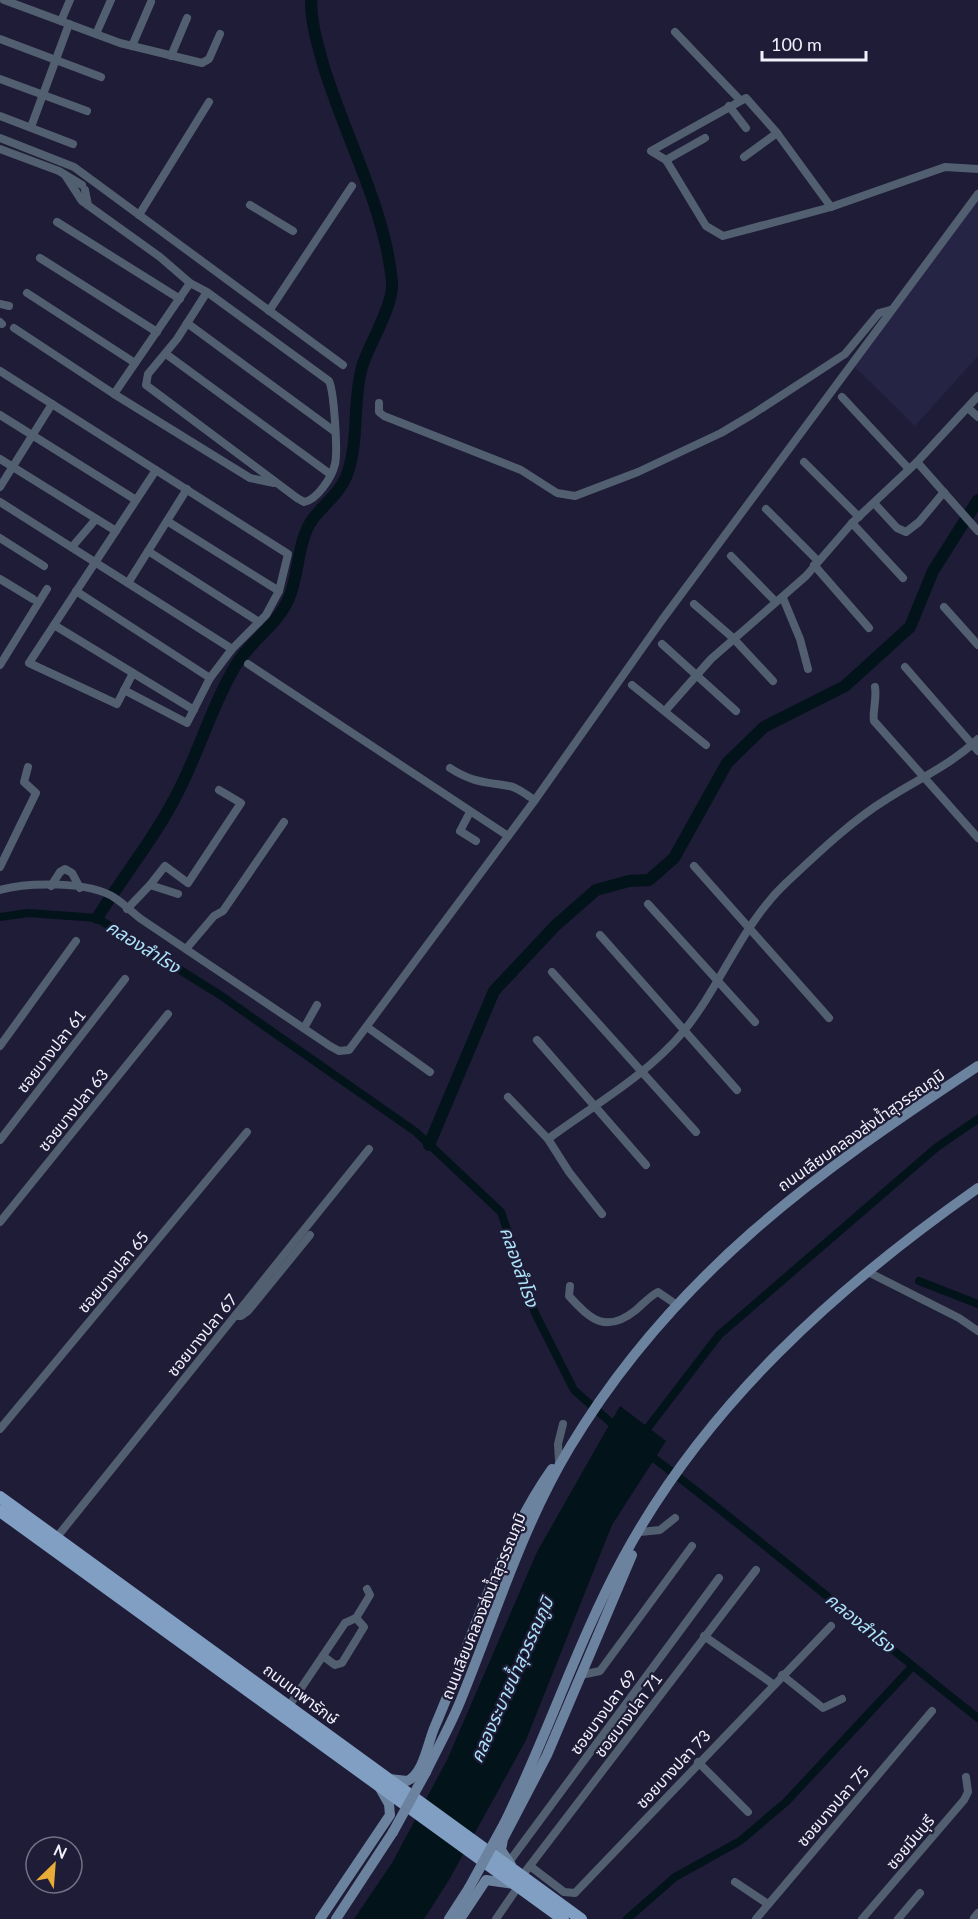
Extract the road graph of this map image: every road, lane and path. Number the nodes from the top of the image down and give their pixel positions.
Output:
1 (4, 0) edge
2 (70, 0) edge
3 (111, 0) edge
4 (150, 2) dead end
5 (25, 4) edge
6 (187, 18) dead end
7 (65, 22) junction
8 (675, 32) dead end
9 (96, 34) junction
10 (220, 34) dead end
11 (0, 39) edge
12 (132, 46) junction
13 (171, 56) junction
14 (56, 60) junction
15 (101, 77) dead end
16 (0, 79) edge
17 (42, 94) junction
18 (740, 100) junction
19 (209, 102) dead end
20 (729, 106) junction
21 (87, 111) dead end
22 (0, 116) edge
23 (31, 127) junction
24 (746, 128) dead end
25 (777, 133) junction
26 (0, 138) edge
27 (705, 138) dead end
28 (73, 144) dead end
29 (0, 149) edge
30 (744, 157) dead end
31 (666, 160) junction
32 (978, 169) edge
33 (65, 175) junction
34 (352, 186) dead end
35 (978, 194) edge
36 (88, 205) junction
37 (250, 205) dead end
38 (831, 207) junction
39 (139, 214) junction
40 (57, 222) dead end
41 (293, 231) dead end
42 (40, 258) dead end
43 (190, 283) junction
44 (27, 292) dead end
45 (207, 292) junction
46 (180, 299) junction
47 (0, 304) edge
48 (9, 306) dead end
49 (890, 310) junction
50 (269, 311) junction
51 (187, 323) junction
52 (14, 328) dead end
53 (157, 332) junction
54 (166, 354) junction
55 (135, 363) junction
56 (343, 365) dead end
57 (0, 371) edge
58 (114, 394) junction
59 (978, 396) edge
60 (842, 397) dead end
61 (379, 403) dead end
62 (52, 404) junction
63 (968, 408) junction
64 (0, 415) edge
65 (978, 417) edge
66 (334, 431) junction
67 (33, 435) junction
68 (0, 459) edge
69 (804, 462) dead end
70 (917, 462) junction
71 (13, 467) junction
72 (909, 469) junction
73 (156, 470) junction
74 (330, 474) junction
75 (276, 483) junction
76 (0, 487) edge
77 (187, 489) junction
78 (944, 492) junction
79 (136, 500) junction
80 (0, 502) edge
81 (874, 502) junction
82 (766, 509) dead end
83 (96, 519) junction
84 (855, 520) junction
85 (166, 521) junction
86 (977, 530) edge
87 (116, 531) junction
88 (0, 538) edge
89 (72, 547) junction
90 (148, 551) junction
91 (730, 556) dead end
92 (95, 562) junction
93 (816, 563) junction
94 (44, 566) dead end
95 (903, 578) dead end
96 (0, 579) edge
97 (128, 583) junction
98 (47, 589) dead end
99 (76, 591) junction
100 (279, 591) junction
101 (33, 599) dead end
102 (779, 600) junction
103 (694, 604) dead end
104 (944, 607) dead end
105 (259, 622) junction
106 (54, 626) junction
107 (869, 628) dead end
108 (733, 638) junction
109 (662, 644) dead end
110 (978, 645) edge
111 (232, 649) junction
112 (248, 664) dead end
113 (0, 665) edge
114 (905, 667) dead end
115 (808, 669) dead end
116 (133, 673) junction
117 (697, 675) junction
118 (210, 678) junction
119 (773, 681) dead end
120 (632, 685) dead end
121 (875, 687) dead end
122 (124, 690) junction
123 (194, 710) junction
124 (665, 711) junction
125 (736, 711) dead end
126 (706, 745) dead end
127 (976, 745) edge
128 (28, 767) dead end
129 (450, 768) dead end
130 (925, 777) junction
131 (219, 790) dead end
132 (535, 800) junction
133 (470, 812) junction
134 (284, 822) dead end
135 (508, 836) junction
136 (978, 838) edge
137 (476, 841) dead end
138 (694, 866) dead end
139 (0, 867) edge
140 (150, 885) junction
141 (51, 886) junction
142 (80, 888) junction
143 (0, 890) edge
144 (178, 894) dead end
145 (648, 904) dead end
146 (127, 909) junction
147 (750, 931) junction
148 (600, 935) dead end
149 (76, 941) dead end
150 (186, 949) junction
151 (552, 972) dead end
152 (125, 979) dead end
153 (718, 981) junction
154 (317, 1005) dead end
155 (168, 1014) dead end
156 (829, 1018) dead end
157 (755, 1022) dead end
158 (367, 1027) junction
159 (304, 1028) junction
160 (684, 1031) junction
161 (537, 1041) dead end
162 (0, 1046) edge
163 (978, 1066) edge
164 (430, 1072) dead end
165 (643, 1072) junction
166 (978, 1074) edge
167 (954, 1082) junction
168 (737, 1090) dead end
169 (508, 1097) dead end
170 (594, 1105) junction
171 (247, 1132) dead end
172 (696, 1132) dead end
173 (549, 1139) junction
174 (0, 1140) edge
175 (369, 1149) dead end
176 (646, 1165) dead end
177 (978, 1188) edge
178 (602, 1214) dead end
179 (0, 1222) edge
180 (310, 1235) dead end
181 (868, 1272) junction
182 (570, 1286) dead end
183 (676, 1305) junction
184 (235, 1316) junction
185 (978, 1331) edge
186 (563, 1424) dead end
187 (0, 1429) edge
188 (568, 1450) junction
189 (559, 1461) junction
190 (0, 1497) edge
191 (0, 1511) edge
192 (675, 1518) dead end
193 (643, 1524) junction
194 (57, 1537) junction
195 (692, 1545) dead end
196 (756, 1570) dead end
197 (719, 1578) dead end
198 (367, 1589) dead end
199 (356, 1618) junction
200 (831, 1626) dead end
201 (705, 1636) junction
202 (323, 1656) junction
203 (581, 1675) junction
204 (782, 1675) junction
205 (773, 1684) junction
206 (843, 1699) dead end
207 (289, 1706) junction
208 (932, 1711) dead end
209 (698, 1762) junction
210 (966, 1778) dead end
211 (383, 1783) junction
212 (748, 1812) dead end
213 (509, 1862) junction
214 (530, 1866) junction
215 (518, 1880) junction
216 (735, 1882) dead end
217 (920, 1893) dead end
218 (768, 1904) junction
219 (978, 1913) edge
220 (547, 1915) edge
221 (974, 1918) edge
222 (320, 1919) edge
223 (336, 1919) edge
224 (449, 1919) edge
225 (460, 1919) edge
226 (496, 1919) edge
227 (562, 1919) edge
228 (581, 1919) edge
229 (756, 1919) edge
230 (862, 1919) edge
231 (898, 1919) edge

1 - 5 street
2 - 7 street
3 - 9 street
4 - 12 street
5 - 7 street
6 - 13 street
7 - 9 street
7 - 14 street
8 - 18 street
9 - 12 street
10 - 13 street
11 - 14 street
12 - 13 street
14 - 15 street
14 - 17 street
16 - 17 street
17 - 21 street
17 - 23 street
18 - 20 street
18 - 25 street
19 - 39 street
20 - 24 street
20 - 31 street
22 - 23 street
23 - 28 street
25 - 30 street
25 - 38 street
26 - 39 street
27 - 31 street
29 - 33 street
31 - 38 street
32 - 38 street
33 - 36 street
33 - 36 street
34 - 50 street
35 - 49 street
36 - 43 street
37 - 41 street
39 - 50 street
40 - 46 street
42 - 53 street
43 - 45 street
43 - 46 street
44 - 55 street
45 - 51 street
45 - 66 street
46 - 53 street
47 - 48 street
49 - 61 street
49 - 132 street
50 - 56 street
51 - 54 street
51 - 66 street
52 - 58 street
53 - 55 street
54 - 74 street
54 - 75 street
55 - 58 street
57 - 62 street
58 - 75 street
59 - 63 street
60 - 72 street
62 - 67 street
62 - 73 street
63 - 65 street
63 - 70 street
64 - 67 street
66 - 74 street
67 - 71 street
67 - 79 street
68 - 71 street
69 - 84 street
70 - 72 street
70 - 78 street
71 - 76 street
71 - 83 street
72 - 81 street
73 - 77 street
73 - 79 street
74 - 75 street
77 - 85 street
77 - 100 street
78 - 81 street
78 - 86 street
79 - 87 street
80 - 89 street
81 - 84 street
82 - 93 street
83 - 87 street
83 - 89 street
84 - 93 street
84 - 95 street
85 - 90 street
85 - 100 street
87 - 92 street
88 - 94 street
89 - 92 street
90 - 97 street
90 - 105 street
91 - 102 street
92 - 97 street
92 - 99 street
93 - 102 street
93 - 107 street
96 - 101 street
97 - 111 street
98 - 113 street
99 - 106 street
99 - 118 street
100 - 105 street
102 - 108 street
102 - 115 street
103 - 108 street
104 - 110 street
105 - 111 street
106 - 116 street
106 - 122 street
108 - 117 street
108 - 119 street
109 - 117 street
111 - 118 street
112 - 133 street
114 - 127 street
116 - 122 street
116 - 123 street
117 - 124 street
117 - 125 street
118 - 123 street
120 - 124 street
121 - 130 street
122 - 123 street
124 - 126 street
127 - 130 street
128 - 139 street
129 - 132 street
130 - 136 street
130 - 147 street
131 - 140 street
132 - 135 street
133 - 135 street
133 - 137 street
134 - 150 street
135 - 158 street
138 - 147 street
140 - 144 street
140 - 146 street
141 - 142 street
141 - 142 street
141 - 143 street
142 - 146 street
145 - 153 street
146 - 150 street
147 - 153 street
147 - 156 street
148 - 160 street
149 - 162 street
150 - 159 street
151 - 165 street
152 - 174 street, ซอยบางปลา 61
153 - 157 street
153 - 160 street
154 - 159 street
155 - 179 street, ซอยบางปลา 63
158 - 159 street
158 - 164 street
160 - 165 street
160 - 168 street
161 - 170 street
163 - 167 main road, ถนนเลียบคลองส่งน้ำสุวรรณภูมิ
165 - 170 street
165 - 172 street
166 - 167 main road
167 - 183 main road, ถนนเลียบคลองส่งน้ำสุวรรณภูมิ
169 - 173 street
170 - 173 street
170 - 176 street
171 - 187 street, ซอยบางปลา 65
173 - 178 street
175 - 184 street, ซอยบางปลา 67
177 - 181 main road
180 - 184 street
181 - 185 street
181 - 193 main road
182 - 183 street
183 - 188 main road, ถนนเลียบคลองส่งน้ำสุวรรณภูมิ
184 - 194 street, ซอยบางปลา 67
186 - 189 street
188 - 189 main road
188 - 223 main road, ถนนเลียบคลองส่งน้ำสุวรรณภูมิ, bridge
189 - 211 main road
190 - 194 main road, ถนนเทพารักษ์
191 - 211 main road, ถนนเทพารักษ์
192 - 193 street
193 - 203 main road
193 - 224 main road, bridge
194 - 207 main road, ถนนเทพารักษ์
195 - 203 street
196 - 201 street, ซอยบางปลา 71
197 - 213 street, ซอยบางปลา 69
198 - 199 street
199 - 202 street
199 - 202 street
200 - 204 street, ซอยบางปลา 73
201 - 205 street
201 - 214 street, ซอยบางปลา 71
202 - 207 street
203 - 213 main road
204 - 205 street, ซอยบางปลา 73
204 - 206 street
205 - 209 street, ซอยบางปลา 73
207 - 211 main road, ถนนเทพารักษ์
208 - 218 street, ซอยบางปลา 75
209 - 212 street
209 - 214 street, ซอยบางปลา 73
210 - 230 street, ซอยมีนบุรี
211 - 215 main road, ถนนเทพารักษ์, bridge
211 - 222 main road
213 - 215 main road
214 - 215 street, ซอยบางปลา 71
215 - 220 main road, ถนนเทพารักษ์
215 - 225 main road
215 - 226 street, ซอยบางปลา 71
215 - 228 main road, ถนนเทพารักษ์
216 - 218 street
217 - 231 street
218 - 229 street, ซอยบางปลา 75
219 - 221 street
220 - 227 main road, ถนนเทพารักษ์

